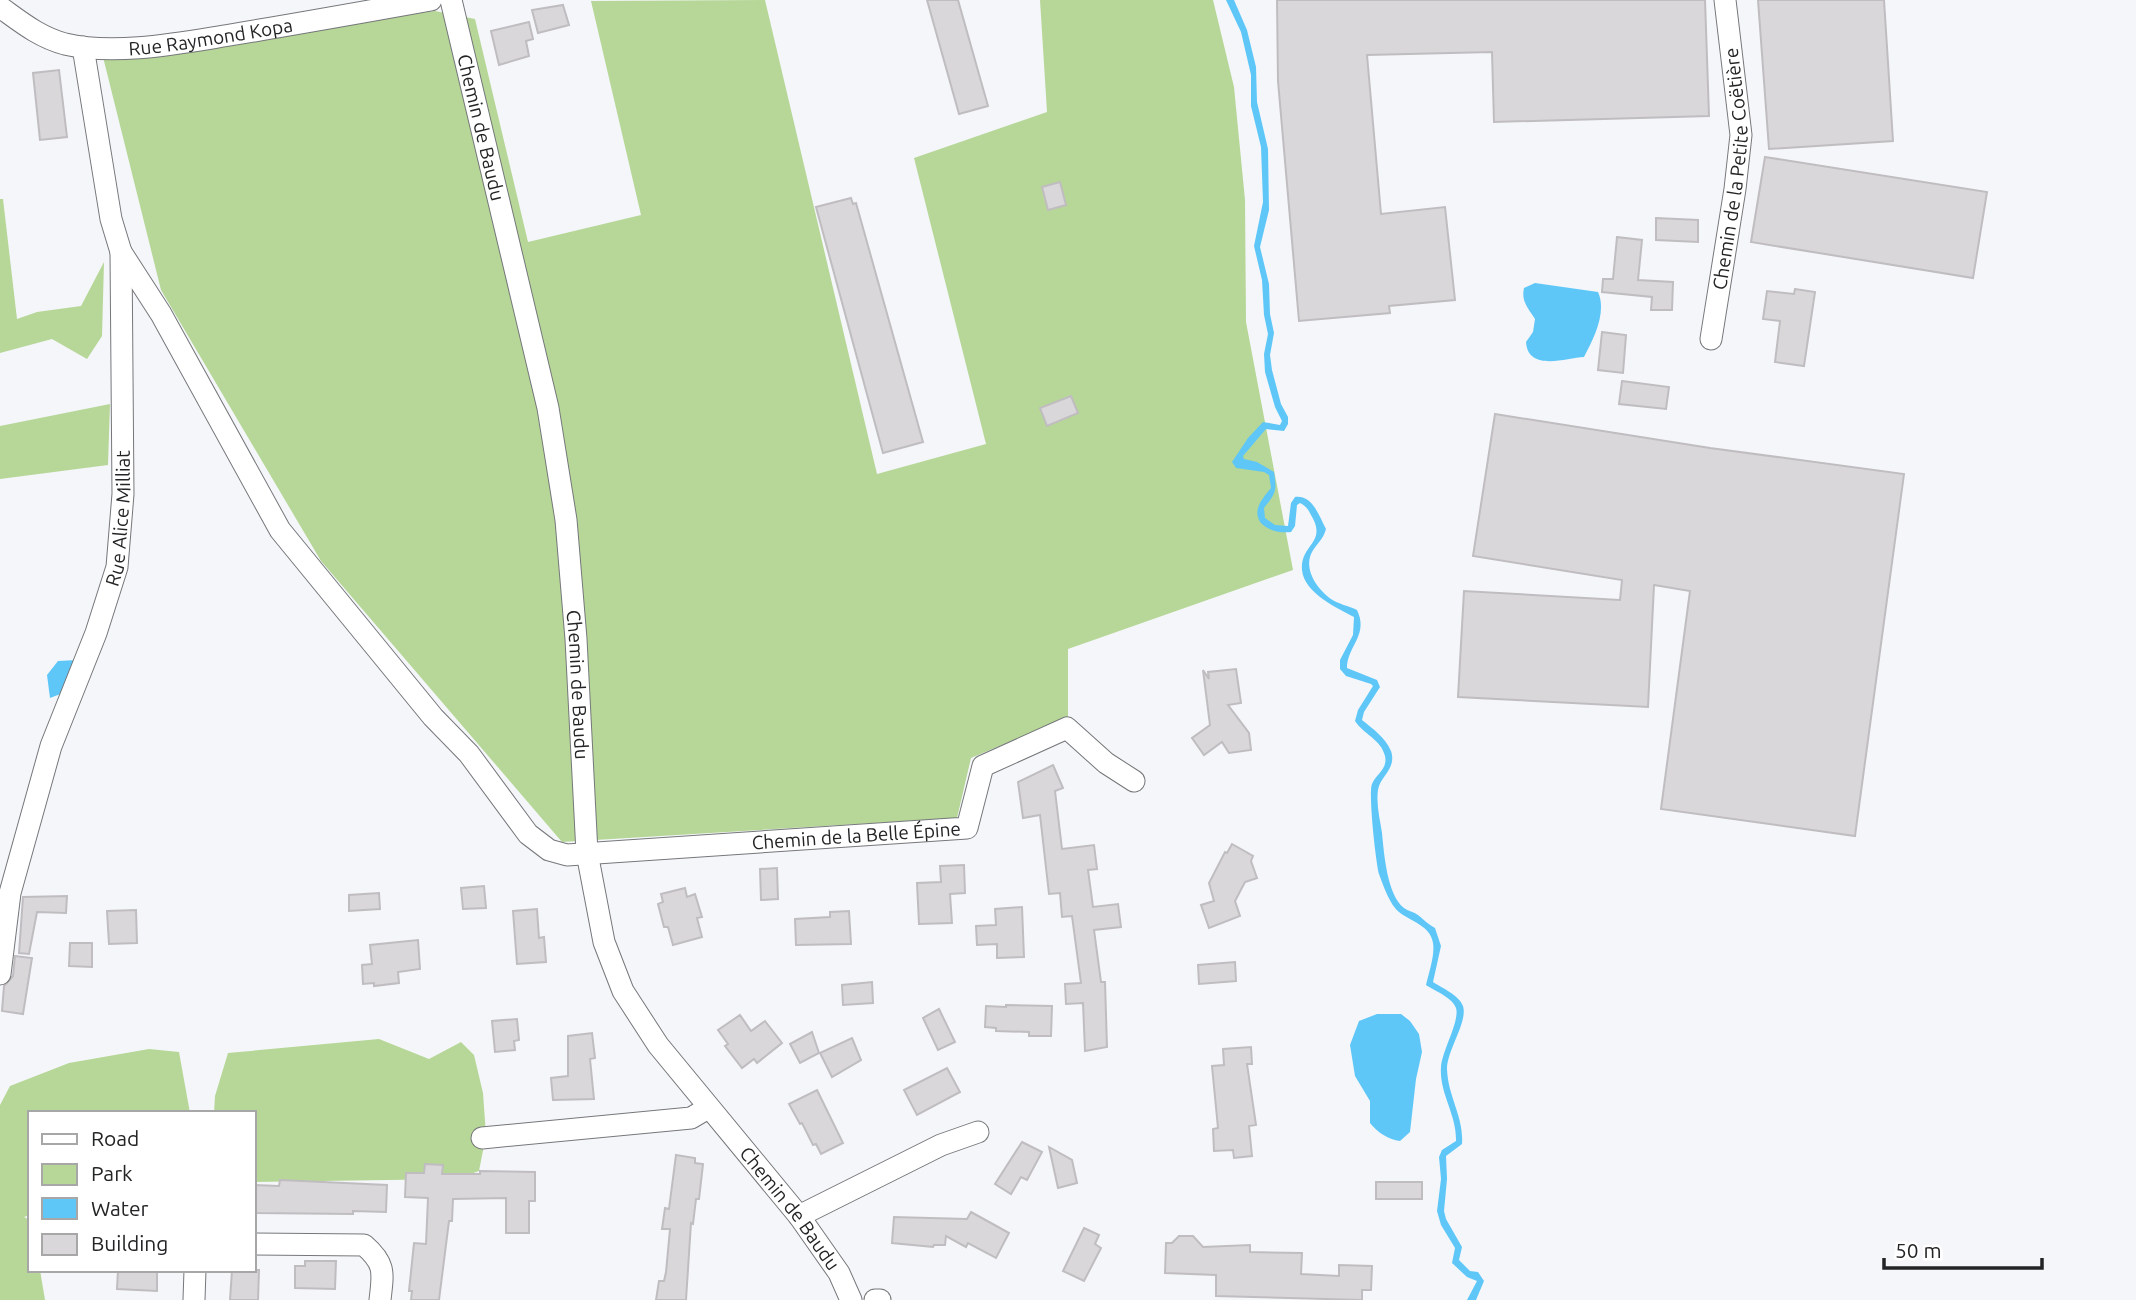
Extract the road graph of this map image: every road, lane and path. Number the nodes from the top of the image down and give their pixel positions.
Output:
1 (431, 0) edge
2 (451, 0) edge
3 (1725, 0) edge
4 (0, 7) edge
5 (83, 47) junction
6 (121, 252) junction
7 (1712, 339) dead end
8 (1134, 781) dead end
9 (587, 853) junction
10 (0, 974) edge
11 (708, 1108) junction
12 (978, 1132) dead end
13 (482, 1138) dead end
14 (799, 1216) junction
15 (256, 1244) edge
16 (195, 1272) edge
17 (194, 1300) edge
18 (380, 1300) edge
19 (851, 1300) edge

1 - 5 street, Rue Raymond Kopa
2 - 9 street, Chemin de Baudu
3 - 7 street, Chemin de la Petite Coëtière
4 - 5 street, Rue Raymond Kopa
5 - 6 street, Rue Alice Milliat
6 - 9 street
6 - 10 street, Rue Alice Milliat
8 - 9 street, Chemin de la Belle Épine
9 - 11 street, Chemin de Baudu
11 - 13 street
11 - 14 street, Chemin de Baudu
12 - 14 street
14 - 19 street, Chemin de Baudu
15 - 18 street
16 - 17 street

